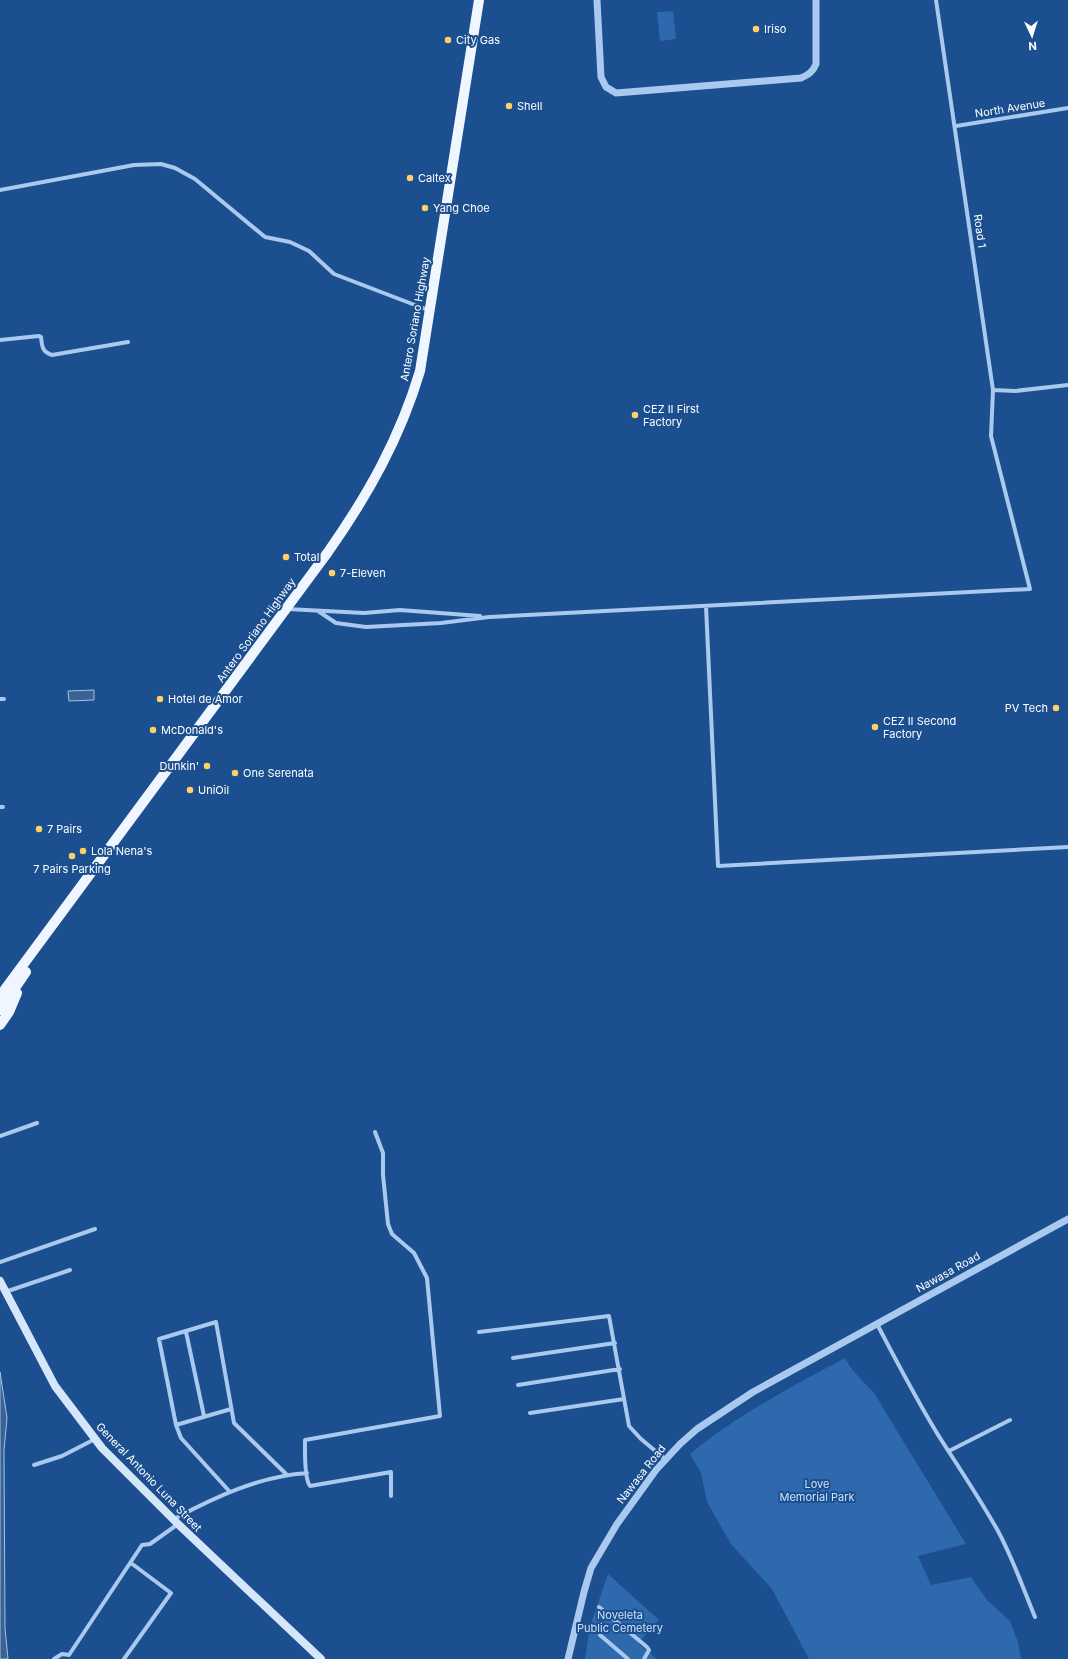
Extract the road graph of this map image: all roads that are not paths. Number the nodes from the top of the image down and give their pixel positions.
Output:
1 (479, 0) edge
2 (597, 0) edge
3 (816, 0) edge
4 (936, 0) edge
5 (1068, 108) edge
6 (956, 126) junction
7 (0, 190) edge
8 (430, 311) junction
9 (0, 340) edge
10 (128, 342) dead end
11 (1068, 385) edge
12 (993, 390) junction
13 (706, 606) junction
14 (286, 609) junction
15 (318, 611) junction
16 (489, 617) junction
17 (1068, 847) edge
18 (22, 972) junction
19 (0, 985) edge
20 (0, 996) edge
21 (0, 1010) edge
22 (0, 1025) edge
23 (37, 1123) dead end
24 (375, 1132) dead end
25 (0, 1136) edge
26 (1068, 1220) edge
27 (95, 1229) dead end
28 (0, 1262) edge
29 (70, 1270) dead end
30 (0, 1281) edge
31 (5, 1292) junction
32 (877, 1323) junction
33 (186, 1332) junction
34 (479, 1332) dead end
35 (615, 1343) junction
36 (513, 1358) dead end
37 (620, 1369) junction
38 (518, 1385) dead end
39 (624, 1399) junction
40 (231, 1409) junction
41 (530, 1413) dead end
42 (204, 1416) junction
43 (1010, 1420) dead end
44 (176, 1425) junction
45 (95, 1439) junction
46 (949, 1451) junction
47 (665, 1458) junction
48 (34, 1465) dead end
49 (306, 1473) junction
50 (286, 1474) junction
51 (230, 1492) junction
52 (392, 1496) dead end
53 (176, 1521) junction
54 (131, 1563) junction
55 (599, 1607) dead end
56 (1035, 1617) dead end
57 (600, 1635) dead end
58 (69, 1655) junction
59 (54, 1659) edge
60 (74, 1659) edge
61 (124, 1659) edge
62 (321, 1659) edge
63 (568, 1659) edge
64 (628, 1659) edge
65 (644, 1659) edge

1 - 8 main road, Antero Soriano Highway
2 - 3 street
4 - 6 street, Road 1
5 - 6 street, North Avenue
6 - 12 street, Road 1
7 - 8 street
8 - 14 main road, Antero Soriano Highway
9 - 10 street
11 - 12 street
12 - 13 street, Road 1
13 - 16 street
13 - 17 street
14 - 15 street
14 - 18 main road, Antero Soriano Highway
15 - 16 street
15 - 16 street
18 - 19 main road
18 - 20 main road, Antero Soriano Highway
18 - 21 main road, Antero Soriano Highway
18 - 22 main road
23 - 25 street
24 - 49 street
26 - 32 street, Nawasa Road
27 - 28 street
29 - 31 street
30 - 31 main road, General Antonio Luna Street
31 - 45 main road, General Antonio Luna Street
32 - 46 street
32 - 47 street, Nawasa Road
33 - 40 street
33 - 42 street
33 - 44 street
34 - 35 street
35 - 36 street
35 - 37 street
37 - 38 street
37 - 39 street
39 - 41 street
39 - 47 street
40 - 42 street
40 - 50 street
42 - 44 street
43 - 46 street
44 - 51 street
45 - 48 street
45 - 53 main road, General Antonio Luna Street
46 - 56 street
47 - 63 street, Nawasa Road
49 - 50 street
49 - 52 street
50 - 51 street
51 - 53 street
53 - 54 street
53 - 62 main road, General Antonio Luna Street
54 - 58 street
54 - 61 street
55 - 65 street
57 - 64 street
58 - 59 street
58 - 60 street

